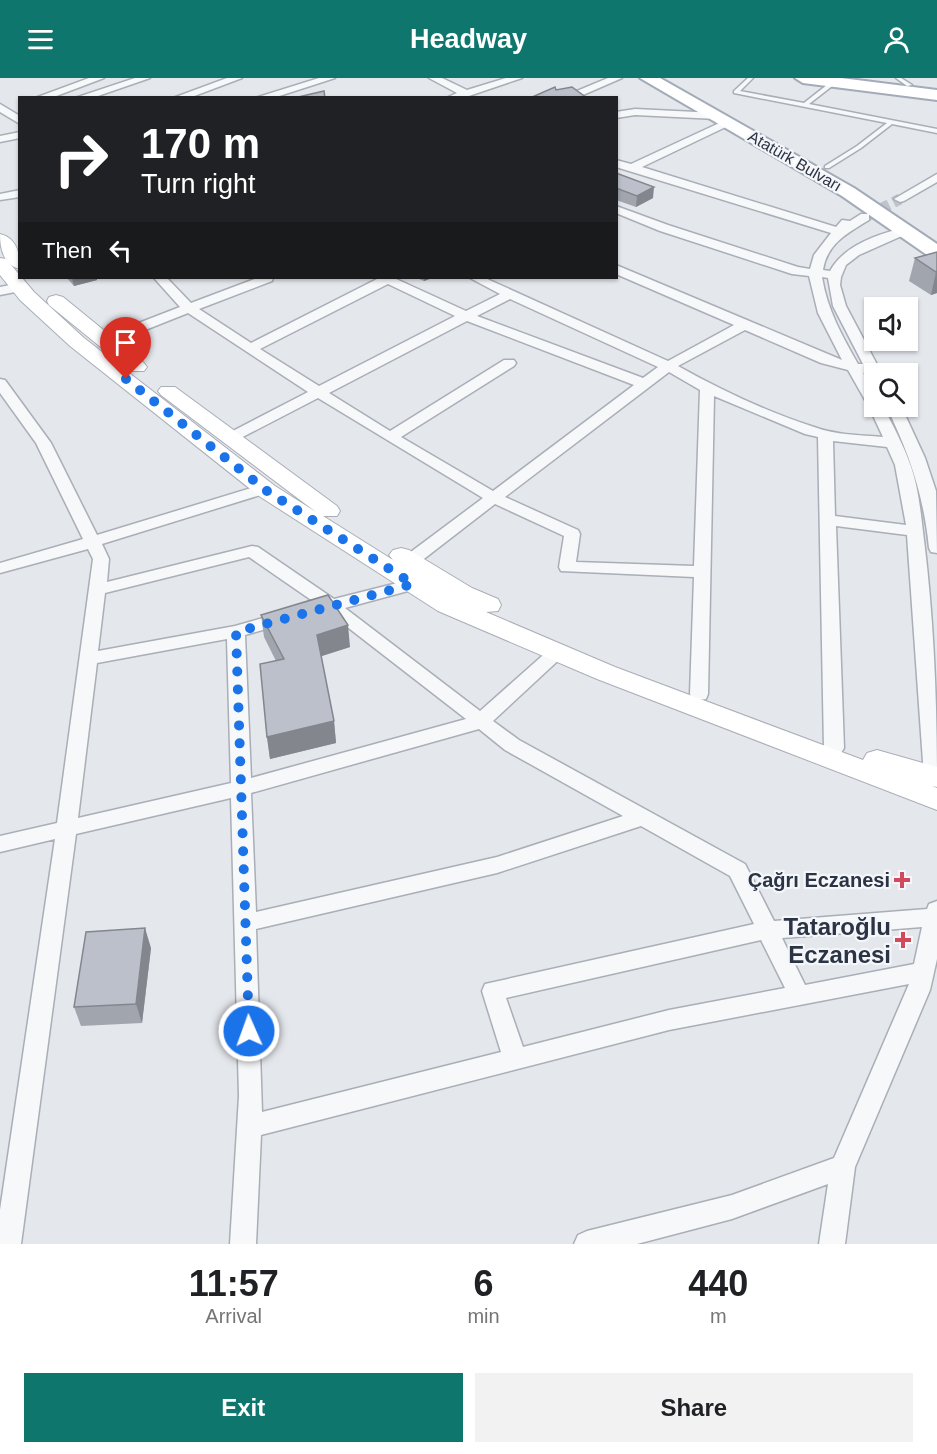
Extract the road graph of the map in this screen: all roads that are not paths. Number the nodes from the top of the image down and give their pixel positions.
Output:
1 (99, 78) edge
2 (146, 78) edge
3 (237, 78) edge
4 (330, 78) edge
5 (434, 78) edge
6 (517, 78) edge
7 (617, 78) edge
8 (648, 78) edge
9 (676, 78) edge
10 (751, 78) edge
11 (803, 78) edge
12 (857, 78) edge
13 (904, 81) edge
14 (834, 82) junction
15 (305, 85) edge
16 (115, 87) junction
17 (937, 88) edge
18 (466, 93) junction
19 (937, 95) edge
20 (49, 96) edge
21 (86, 96) edge
22 (184, 96) edge
23 (267, 96) edge
24 (456, 96) edge
25 (570, 96) edge
26 (18, 104) edge
27 (805, 105) junction
28 (2, 108) edge
29 (618, 115) edge
30 (723, 119) junction
31 (18, 120) edge
32 (890, 123) junction
33 (937, 131) edge
34 (18, 135) edge
35 (0, 139) edge
36 (618, 164) edge
37 (827, 167) junction
38 (630, 169) junction
39 (937, 177) edge
40 (18, 194) edge
41 (0, 196) edge
42 (900, 199) tunnel mouth
43 (864, 209) junction
44 (618, 210) edge
45 (907, 231) junction
46 (840, 232) junction
47 (937, 238) edge
48 (0, 239) edge
49 (937, 253) edge
50 (0, 263) edge
51 (618, 270) edge
52 (814, 274) junction
53 (835, 276) junction
54 (161, 279) edge
55 (264, 279) edge
56 (385, 279) edge
57 (389, 279) edge
58 (478, 279) edge
59 (18, 280) edge
60 (509, 294) junction
61 (187, 308) junction
62 (465, 316) junction
63 (745, 324) junction
64 (105, 340) junction
65 (251, 348) junction
66 (508, 363) dead end
67 (870, 363) edge
68 (668, 366) junction
69 (855, 368) junction
70 (864, 370) edge
71 (0, 383) edge
72 (645, 384) junction
73 (864, 385) edge
74 (707, 388) junction
75 (316, 391) junction
76 (881, 417) edge
77 (898, 417) edge
78 (825, 435) junction
79 (390, 437) junction
80 (230, 438) junction
81 (894, 442) junction
82 (264, 489) junction
83 (492, 497) junction
84 (828, 520) junction
85 (915, 531) junction
86 (92, 542) junction
87 (937, 548) edge
88 (0, 568) edge
89 (411, 572) junction
90 (703, 572) junction
91 (97, 590) junction
92 (330, 605) junction
93 (236, 632) junction
94 (556, 652) junction
95 (88, 659) junction
96 (699, 694) junction
97 (480, 722) junction
98 (834, 748) junction
99 (936, 784) edge
100 (241, 788) junction
101 (644, 818) junction
102 (66, 829) junction
103 (0, 844) edge
104 (936, 913) edge
105 (245, 923) junction
106 (767, 930) junction
107 (923, 972) junction
108 (799, 995) junction
109 (515, 1059) junction
110 (249, 1126) junction
111 (843, 1167) junction
112 (8, 1244) edge
113 (243, 1244) edge
114 (587, 1244) edge
115 (832, 1244) edge

1 - 16 street
1 - 20 street
2 - 16 street
3 - 22 street
4 - 15 street
5 - 18 street
6 - 18 street
7 - 25 street
8 - 30 main road, Atatürk Bulvarı
9 - 37 main road, Atatürk Bulvarı
10 - 27 lane
11 - 14 main road
12 - 13 main road
13 - 17 main road
14 - 19 main road
14 - 27 lane
15 - 23 street
16 - 21 street
18 - 24 street
26 - 28 street
27 - 32 lane
28 - 31 street
29 - 30 street
30 - 38 street
30 - 43 main road, Atatürk Bulvarı
32 - 33 lane
32 - 37 lane
34 - 35 street
36 - 38 street
37 - 47 main road, Atatürk Bulvarı
38 - 46 street
39 - 42 street
40 - 41 street
43 - 45 main road, Atatürk Bulvarı
43 - 46 street
44 - 52 street
45 - 49 main road, Atatürk Bulvarı
45 - 53 street
46 - 52 street
48 - 59 main road
50 - 59 main road
51 - 63 street
52 - 53 street
52 - 69 street
53 - 67 street
54 - 61 street
55 - 61 street
56 - 65 street
57 - 62 street
58 - 60 street
59 - 64 main road
59 - 82 main road
60 - 62 street
60 - 68 street
61 - 64 street
61 - 65 street
62 - 72 street
62 - 75 street
63 - 68 street
63 - 69 street
64 - 80 main road
65 - 75 street
66 - 79 street
68 - 72 street
68 - 74 street
69 - 70 street
69 - 73 street
71 - 86 street
72 - 83 street
74 - 78 street
74 - 90 street
75 - 79 street
75 - 80 street
76 - 81 street
77 - 87 street
78 - 81 street
78 - 84 street
79 - 83 street
80 - 89 main road
81 - 85 street
82 - 86 street
82 - 89 main road
83 - 89 street
83 - 90 street
84 - 85 street
84 - 98 street
85 - 99 street
86 - 88 street
86 - 91 street
89 - 92 street
89 - 94 main road
89 - 96 main road
90 - 96 street
91 - 92 street
91 - 95 street
92 - 93 street
92 - 97 street
93 - 95 street
93 - 100 street
94 - 97 street
94 - 99 main road
95 - 102 street
96 - 98 main road
97 - 100 street
97 - 101 street
98 - 99 main road
100 - 102 street
100 - 105 street
101 - 105 street
101 - 106 street
102 - 103 street
102 - 112 street
104 - 106 street
104 - 107 street
105 - 110 street
106 - 108 street
106 - 109 street
107 - 108 street
107 - 111 street
108 - 109 street
109 - 110 street
110 - 113 street
111 - 114 street
111 - 115 street

